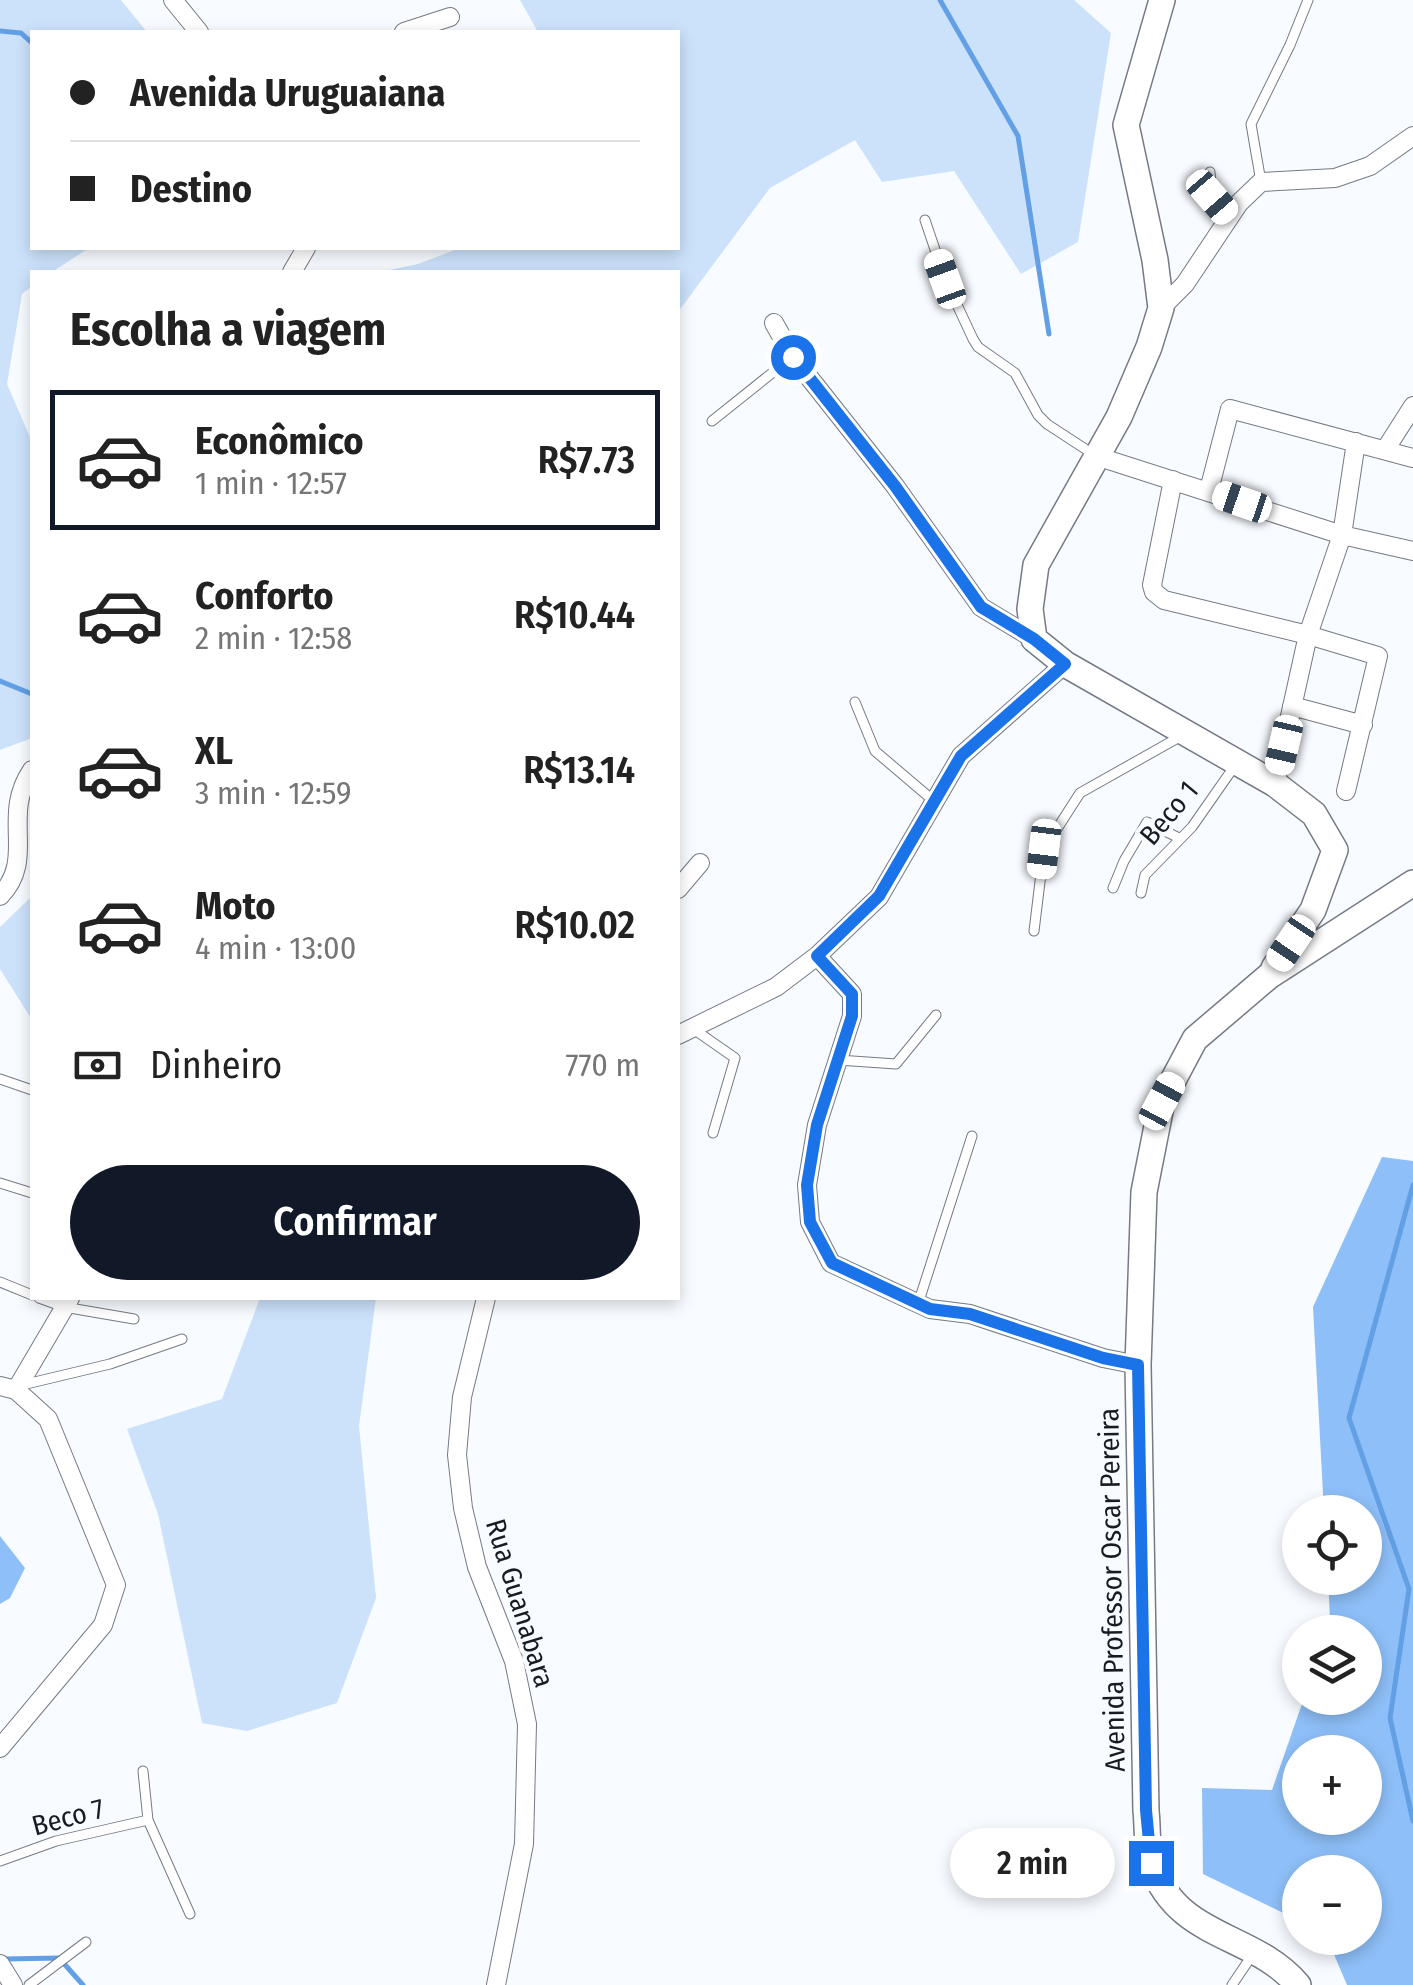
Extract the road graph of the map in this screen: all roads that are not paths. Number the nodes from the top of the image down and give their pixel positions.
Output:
1 (174, 0) edge
2 (1162, 0) edge
3 (1308, 0) edge
4 (450, 17) dead end
5 (197, 30) edge
6 (410, 30) edge
7 (1413, 136) edge
8 (1210, 172) dead end
9 (1262, 182) junction
10 (1230, 217) junction
11 (924, 220) dead end
12 (1161, 308) junction
13 (774, 323) dead end
14 (793, 357) junction
15 (1413, 406) edge
16 (712, 420) dead end
17 (1356, 442) junction
18 (1386, 450) junction
19 (1096, 456) junction
20 (1413, 458) edge
21 (1174, 480) junction
22 (1208, 490) junction
23 (1342, 536) junction
24 (1413, 550) edge
25 (1308, 635) junction
26 (1034, 639) junction
27 (1065, 664) junction
28 (855, 702) dead end
29 (1292, 706) junction
30 (1362, 725) junction
31 (1185, 734) junction
32 (1236, 763) junction
33 (30, 773) edge
34 (1275, 784) junction
35 (1346, 791) dead end
36 (934, 802) junction
37 (1179, 838) junction
38 (700, 863) dead end
39 (1413, 882) edge
40 (680, 887) edge
41 (1113, 888) dead end
42 (1141, 893) dead end
43 (0, 896) edge
44 (1034, 931) dead end
45 (817, 956) junction
46 (1269, 976) junction
47 (936, 1015) dead end
48 (685, 1031) edge
49 (838, 1060) junction
50 (0, 1080) edge
51 (30, 1089) edge
52 (713, 1133) dead end
53 (972, 1136) dead end
54 (0, 1183) edge
55 (30, 1192) edge
56 (0, 1282) edge
57 (30, 1294) edge
58 (486, 1300) edge
59 (67, 1302) edge
60 (918, 1304) junction
61 (134, 1319) dead end
62 (182, 1339) dead end
63 (1138, 1365) junction
64 (12, 1387) edge
65 (0, 1748) edge
66 (143, 1771) dead end
67 (148, 1820) junction
68 (0, 1861) edge
69 (190, 1914) dead end
70 (86, 1942) dead end
71 (1255, 1952) junction
72 (0, 1964) edge
73 (13, 1985) edge
74 (29, 1985) edge
75 (496, 1985) edge
76 (1232, 1985) edge
77 (1298, 1985) edge

1 - 5 street
2 - 12 main road
3 - 9 lane
4 - 6 street
7 - 9 street
8 - 10 lane
9 - 10 street
10 - 12 street
11 - 19 lane
12 - 19 main road
13 - 14 street
14 - 16 lane
14 - 26 street
15 - 18 street
17 - 18 street
17 - 22 street
17 - 23 street
18 - 20 street
19 - 21 street
19 - 26 main road
21 - 22 street
21 - 25 street
22 - 23 street
23 - 24 street
23 - 25 street
25 - 29 street
25 - 30 street
26 - 27 main road
27 - 31 main road
27 - 36 street
28 - 36 lane
29 - 30 street
29 - 34 street
30 - 35 street
31 - 32 main road
31 - 44 lane
32 - 34 main road
32 - 37 lane, Beco 1
33 - 43 street
34 - 46 main road
36 - 45 street
37 - 41 lane
37 - 42 lane, Beco 1
38 - 40 street
39 - 46 main road, Avenida Professor Oscar Pereira
45 - 48 street
45 - 49 street
46 - 63 main road, Avenida Professor Oscar Pereira
47 - 49 lane
48 - 52 lane
49 - 60 street
50 - 51 lane
53 - 60 lane
54 - 55 lane
56 - 57 lane
58 - 75 street, Rua Guanabara
59 - 61 lane
59 - 64 street
60 - 63 street
62 - 64 lane
63 - 71 main road, Avenida Professor Oscar Pereira
64 - 65 street
66 - 67 lane, Beco 7
67 - 68 lane, Beco 7
67 - 69 lane, Beco 7
70 - 74 lane
71 - 76 lane
71 - 77 main road, Avenida Professor Oscar Pereira
72 - 73 street

